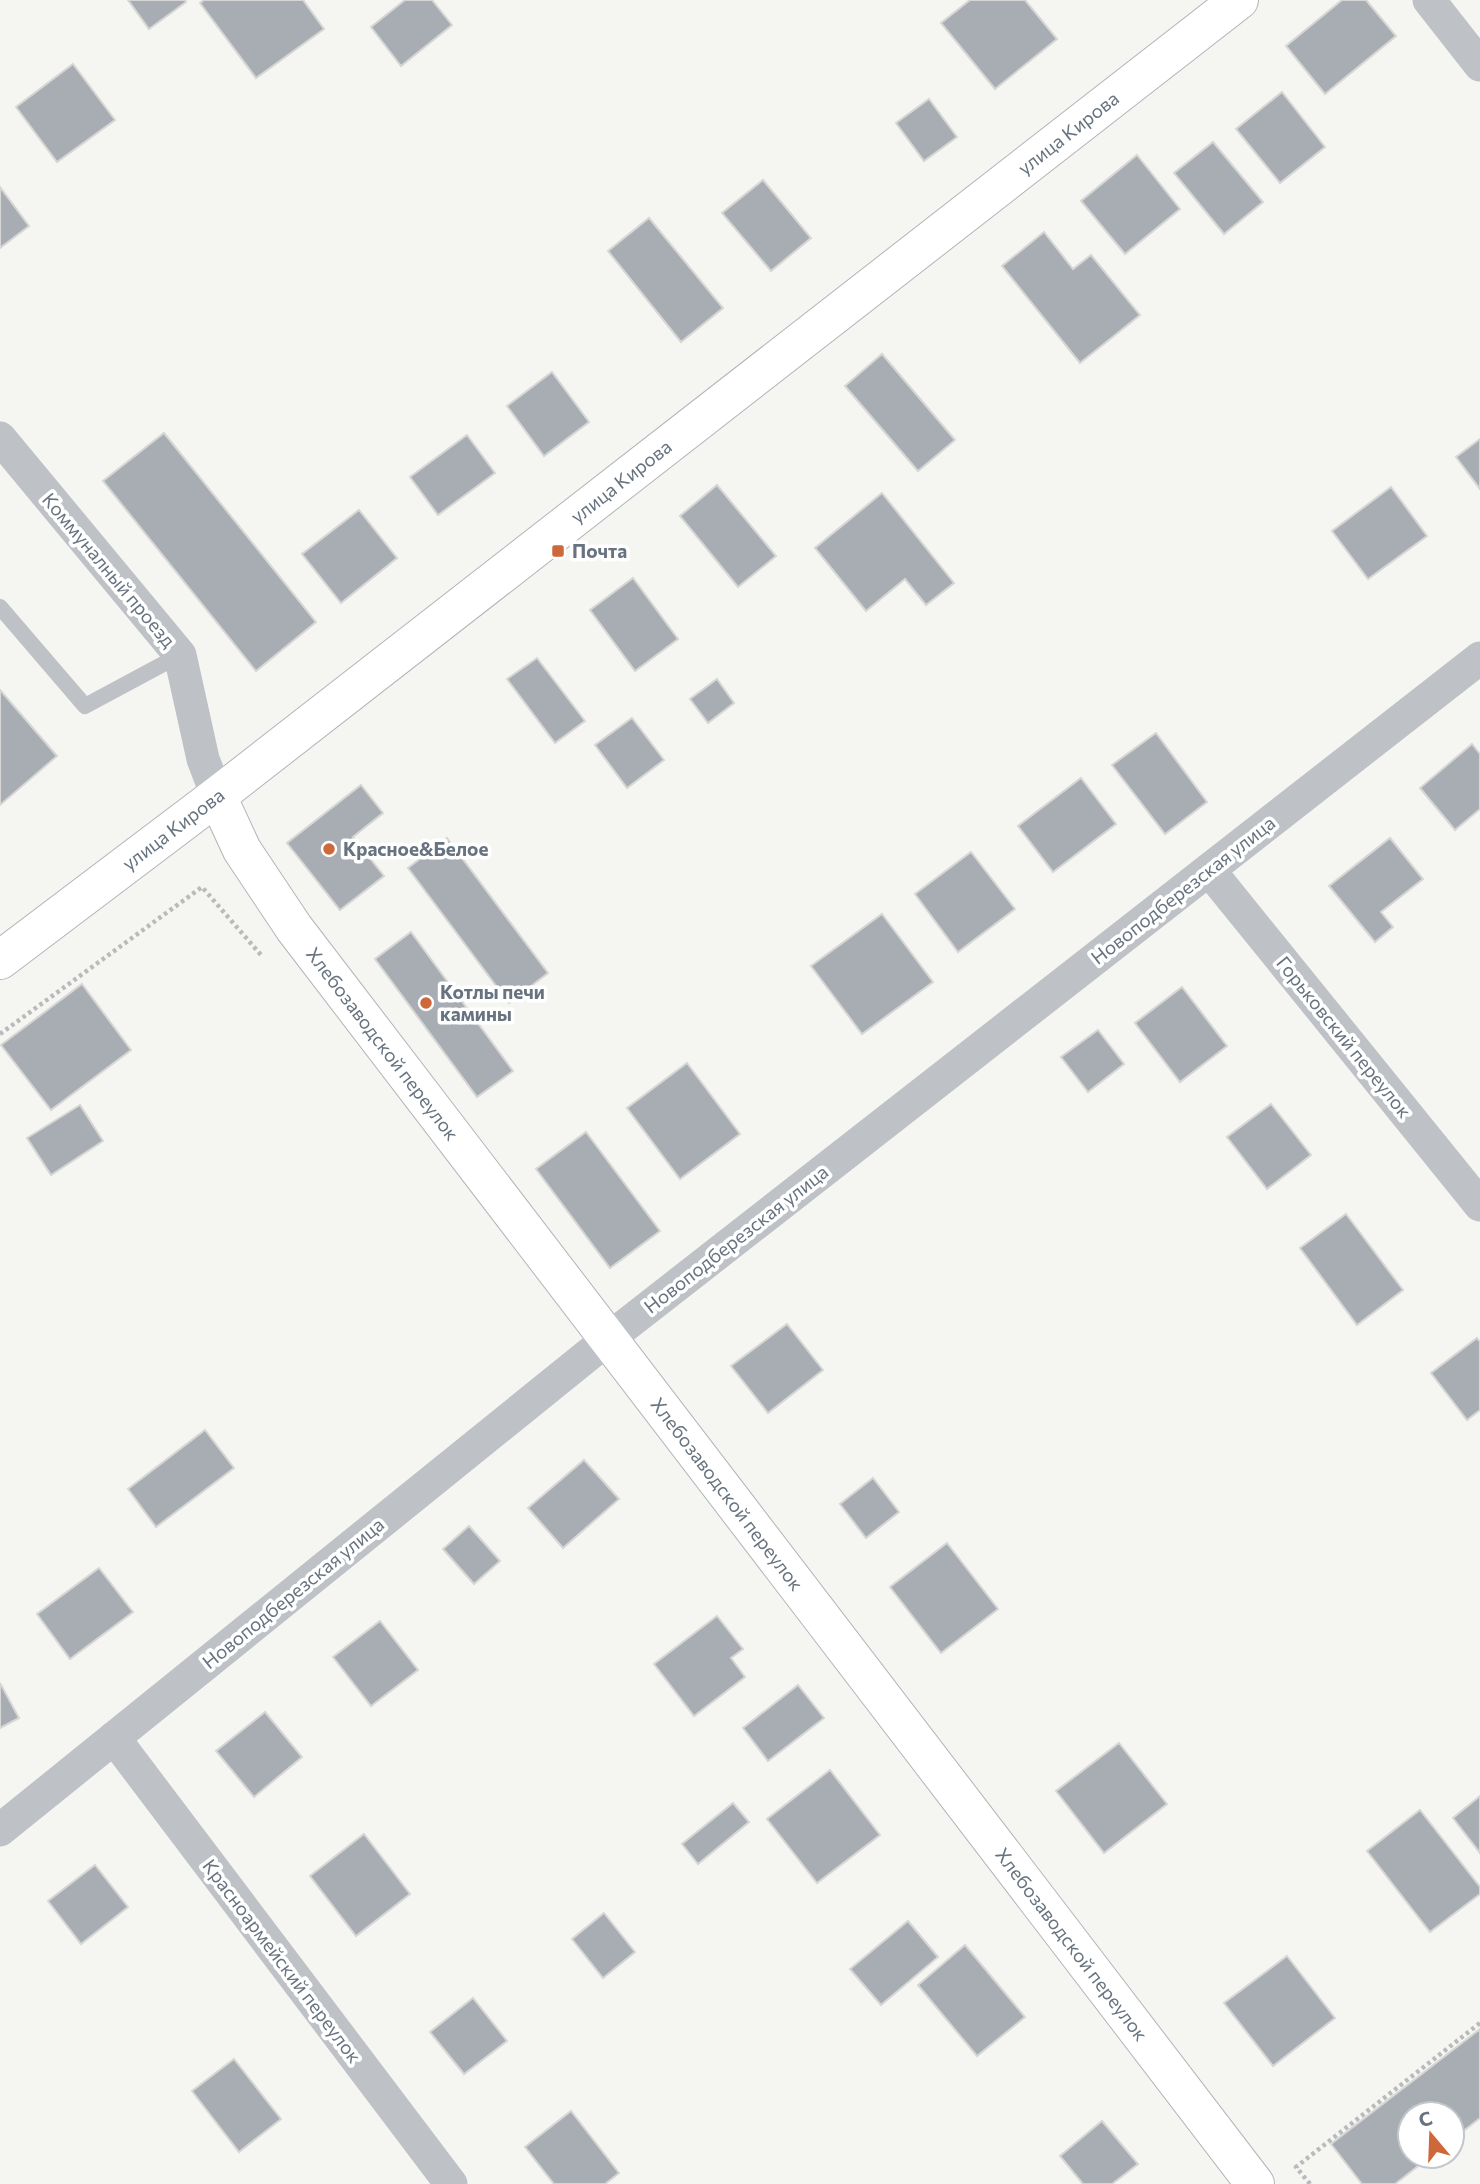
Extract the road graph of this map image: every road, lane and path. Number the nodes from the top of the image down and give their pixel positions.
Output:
1 (1239, 0) edge
2 (1429, 0) edge
3 (1480, 65) edge
4 (0, 438) edge
5 (0, 607) edge
6 (180, 655) junction
7 (1480, 658) edge
8 (217, 796) junction
9 (1209, 870) junction
10 (294, 928) junction
11 (0, 960) edge
12 (0, 1034) edge
13 (1480, 1205) edge
14 (608, 1339) junction
15 (114, 1738) junction
16 (0, 1830) edge
17 (1480, 2023) edge
18 (451, 2184) edge
19 (1255, 2184) edge
20 (1310, 2184) edge

1 - 8 street, улица Кирова
2 - 3 street
4 - 6 street, Коммуналный проезд
5 - 6 lane
6 - 8 street, Коммуналный проезд
7 - 9 street, Новоподберезская улица
8 - 10 street, Хлебозаводской переулок
8 - 11 street, улица Кирова
9 - 13 street, Горьковский переулок
9 - 14 street, Новоподберезская улица
10 - 12 path
10 - 14 street, Хлебозаводской переулок
14 - 15 street, Новоподберезская улица
14 - 19 street, Хлебозаводской переулок
15 - 16 street, Новоподберезская улица
15 - 18 street, Красноармейский переулок
17 - 20 path

